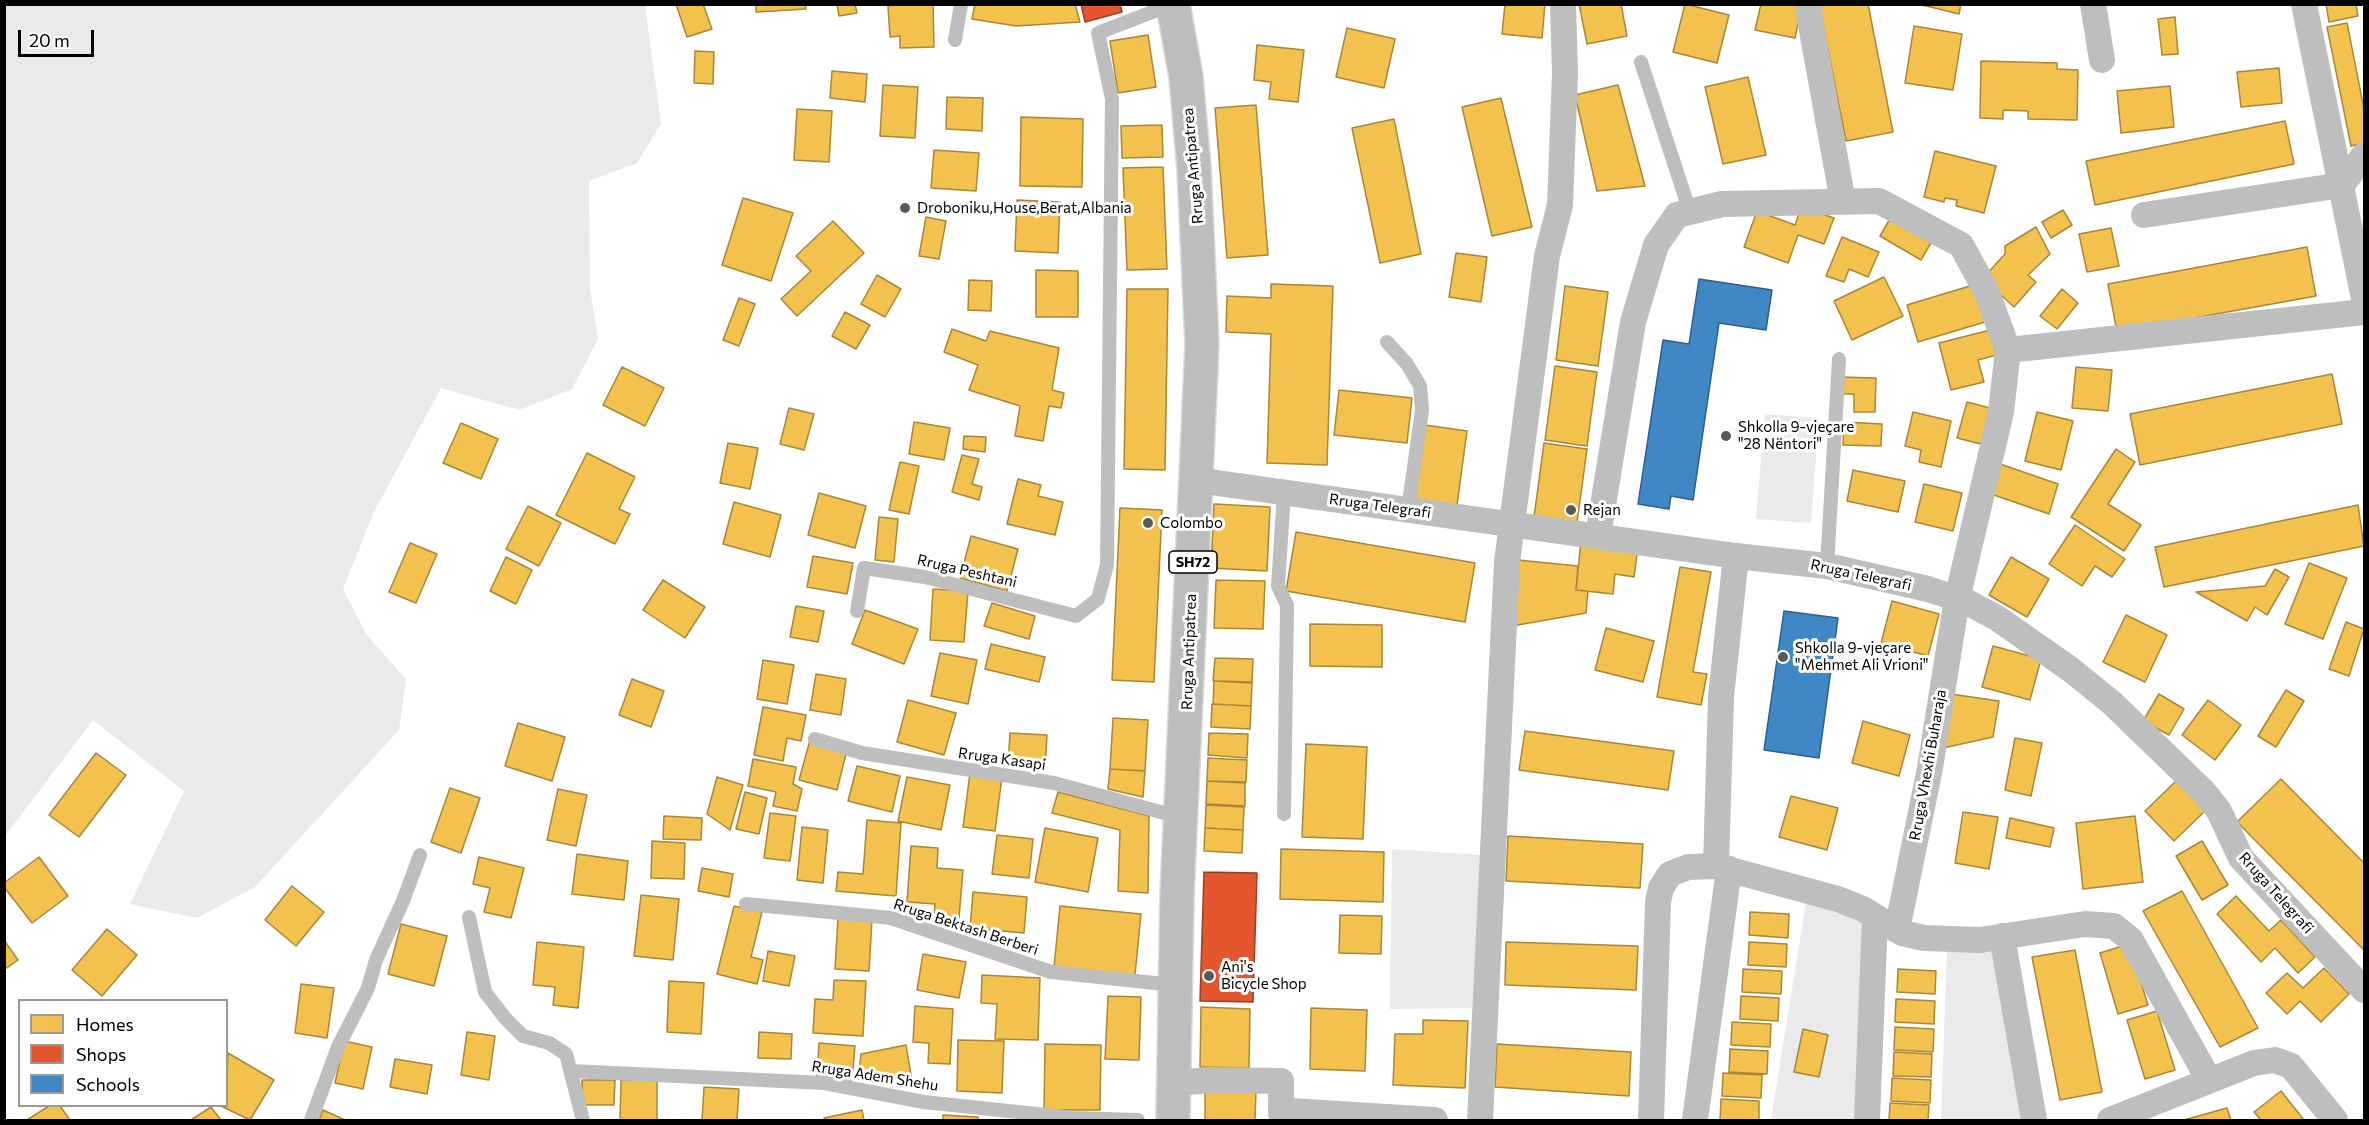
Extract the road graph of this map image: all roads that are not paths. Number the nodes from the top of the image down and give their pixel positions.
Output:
1 (961, 4) edge
2 (1173, 4) edge
3 (1563, 4) edge
4 (1810, 4) edge
5 (2093, 4) edge
6 (2304, 4) edge
7 (955, 40) dead end
8 (2102, 60) dead end
9 (1641, 62) dead end
10 (2364, 155) edge
11 (2342, 185) junction
12 (1843, 202) junction
13 (1690, 212) junction
14 (2144, 215) dead end
15 (2364, 299) edge
16 (2364, 312) edge
17 (1387, 342) dead end
18 (2008, 350) junction
19 (1839, 359) dead end
20 (1196, 480) junction
21 (1284, 492) junction
22 (1408, 510) junction
23 (1511, 524) junction
24 (1598, 536) junction
25 (1736, 556) junction
26 (1827, 566) junction
27 (1957, 599) junction
28 (857, 610) dead end
29 (815, 739) dead end
30 (1284, 814) dead end
31 (1183, 818) junction
32 (420, 855) dead end
33 (1722, 867) junction
34 (746, 904) dead end
35 (469, 917) dead end
36 (1886, 924) junction
37 (2001, 936) junction
38 (1174, 985) junction
39 (2364, 989) edge
40 (571, 1071) junction
41 (2209, 1080) junction
42 (1174, 1083) junction
43 (1281, 1117) edge
44 (311, 1120) edge
45 (583, 1120) edge
46 (1138, 1120) edge
47 (1173, 1120) edge
48 (1436, 1120) edge
49 (1480, 1120) edge
50 (1651, 1120) edge
51 (1695, 1120) edge
52 (1867, 1120) edge
53 (2034, 1120) edge
54 (2110, 1120) edge
55 (2336, 1120) edge

1 - 7 lane
2 - 20 main road, Rruga Antipatrea / SH72
2 - 28 lane, Rruga Peshtani
3 - 23 street
4 - 12 street
5 - 8 street
6 - 11 street
9 - 13 lane
10 - 11 street
11 - 14 street
11 - 15 street
12 - 13 street
12 - 18 street
13 - 24 street
16 - 18 street
17 - 22 lane
18 - 27 street, Rruga Vhexhi Buharaja
19 - 26 lane
20 - 21 street, Rruga Telegrafi
20 - 31 main road, Rruga Antipatrea / SH72
21 - 22 street, Rruga Telegrafi
21 - 30 lane
22 - 23 street, Rruga Telegrafi
23 - 24 street, Rruga Telegrafi
23 - 49 street
24 - 25 street, Rruga Telegrafi
25 - 26 street, Rruga Telegrafi
25 - 33 street
26 - 27 street, Rruga Telegrafi
27 - 36 street, Rruga Vhexhi Buharaja
27 - 39 street, Rruga Telegrafi
29 - 31 lane, Rruga Kasapi
31 - 38 main road, Rruga Antipatrea / SH72
32 - 44 lane
33 - 36 street
33 - 50 street
33 - 51 street
34 - 38 lane, Rruga Bektash Berberi
35 - 40 lane
36 - 37 street
36 - 52 street, Rruga Vhexhi Buharaja
37 - 41 street
37 - 53 street
38 - 42 main road, Rruga Antipatrea / SH72
40 - 45 lane
40 - 46 lane, Rruga Adem Shehu
41 - 54 street
41 - 55 street
42 - 43 street
42 - 47 main road, Rruga Antipatrea / SH72
43 - 48 street

